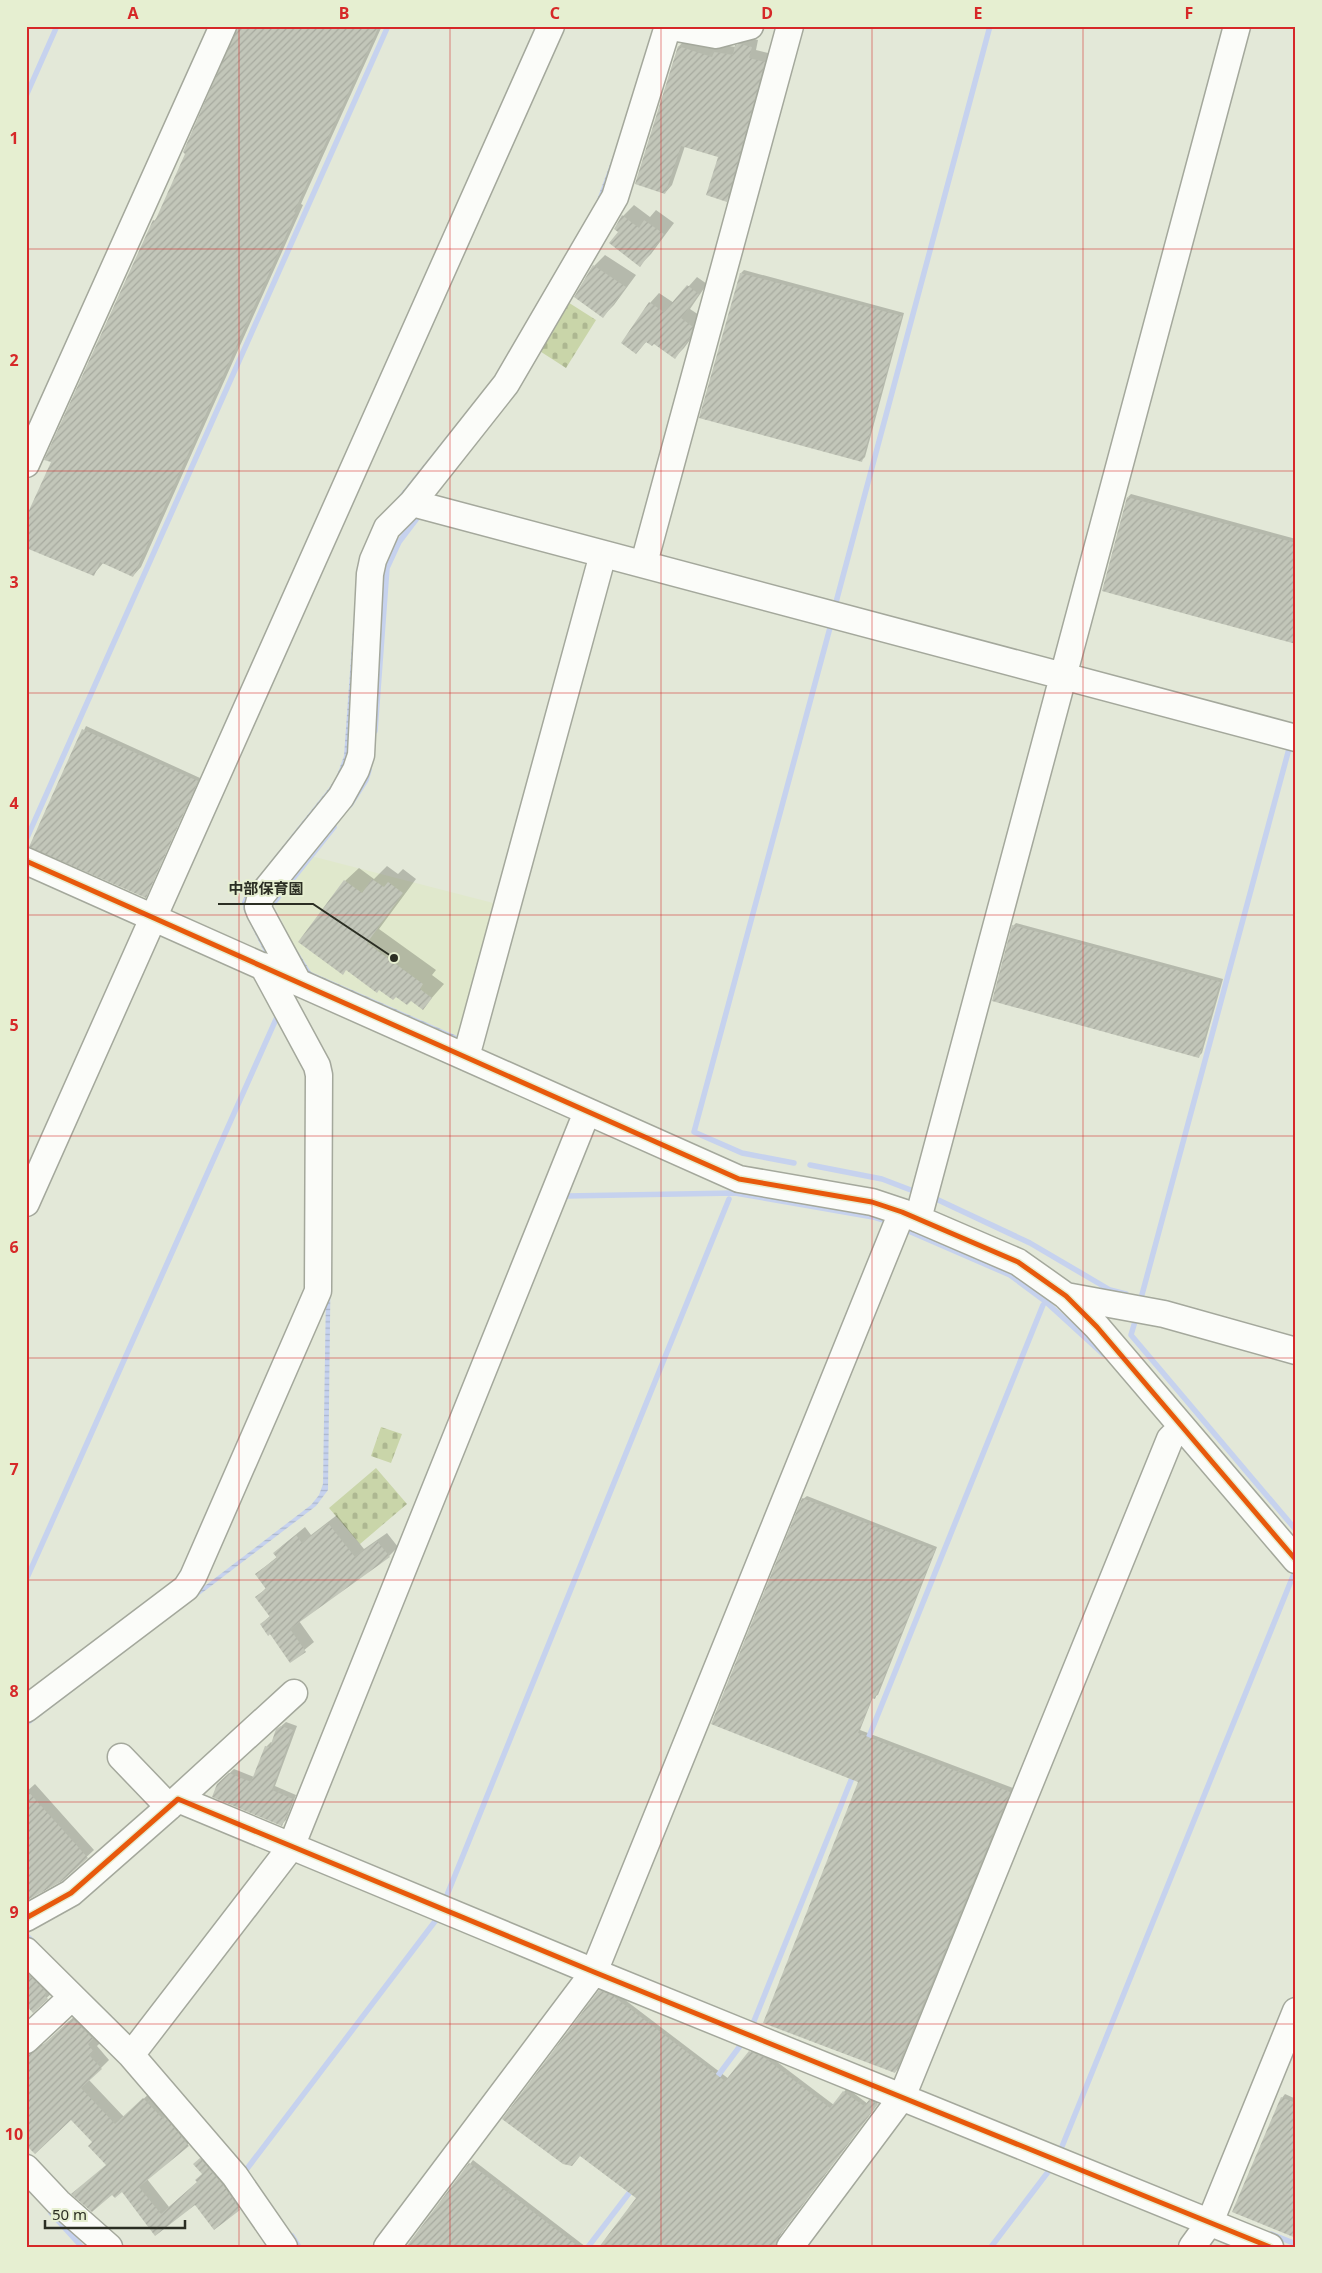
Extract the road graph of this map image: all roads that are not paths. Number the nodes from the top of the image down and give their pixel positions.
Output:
1 (222, 26) edge
2 (552, 26) edge
3 (750, 26) edge
4 (790, 26) edge
5 (1237, 26) edge
6 (668, 27) edge
7 (26, 464) edge
8 (412, 503) junction
9 (603, 554) junction
10 (644, 563) junction
11 (1063, 676) junction
12 (1296, 738) edge
13 (26, 861) edge
14 (153, 918) junction
15 (280, 974) junction
16 (466, 1057) junction
17 (587, 1112) junction
18 (26, 1203) edge
19 (910, 1215) junction
20 (1066, 1296) junction
21 (1296, 1351) edge
22 (1181, 1428) junction
23 (1296, 1560) edge
24 (294, 1693) dead end
25 (26, 1710) edge
26 (121, 1757) dead end
27 (174, 1803) junction
28 (291, 1847) junction
29 (26, 1918) edge
30 (26, 1952) edge
31 (594, 1972) junction
32 (72, 1997) junction
33 (1296, 2011) edge
34 (26, 2040) edge
35 (135, 2050) junction
36 (902, 2098) junction
37 (26, 2168) edge
38 (1210, 2222) junction
39 (109, 2247) edge
40 (284, 2247) edge
41 (387, 2247) edge
42 (790, 2247) edge
43 (1192, 2247) edge
44 (1270, 2247) edge

1 - 7 street
2 - 14 street
3 - 6 street
4 - 10 street
5 - 11 street
6 - 8 street
8 - 9 street
8 - 15 street
9 - 10 street
9 - 16 street
10 - 11 street
11 - 12 street
11 - 19 street
13 - 14 street
14 - 15 street
14 - 18 street
15 - 16 street
15 - 25 street
16 - 17 street
17 - 19 street
17 - 28 street
19 - 20 street
19 - 31 street
20 - 21 street
20 - 22 street
22 - 23 street
22 - 36 street
24 - 27 street
26 - 27 street
27 - 28 street
27 - 29 street
28 - 31 street
28 - 35 street
30 - 32 street
31 - 36 street
31 - 41 street
32 - 34 street
32 - 35 street
33 - 38 street
35 - 40 street
36 - 38 street
36 - 42 street
37 - 39 street
38 - 43 street
38 - 44 street

